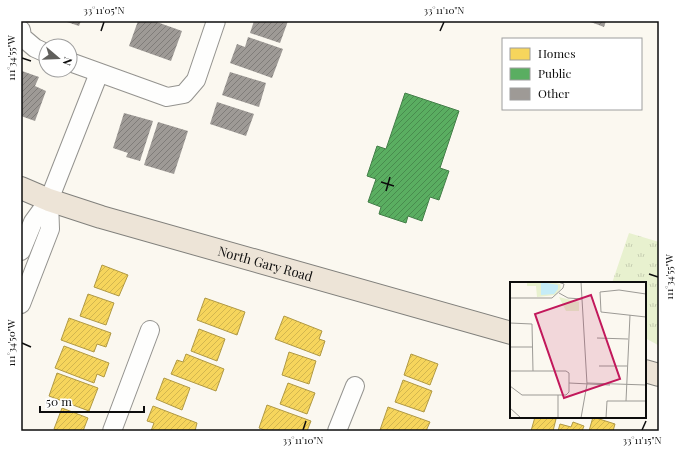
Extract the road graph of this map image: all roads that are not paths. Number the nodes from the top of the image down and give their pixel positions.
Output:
1 (216, 21) edge
2 (22, 34) edge
3 (38, 49) edge
4 (78, 65) edge
5 (98, 73) junction
6 (21, 188) edge
7 (49, 200) junction
8 (21, 251) edge
9 (21, 304) edge
10 (150, 330) dead end
11 (510, 333) edge
12 (646, 371) edge
13 (659, 375) edge
14 (355, 386) dead end
15 (112, 431) edge
16 (338, 431) edge

1 - 5 street
2 - 3 street
4 - 5 street
5 - 7 street
6 - 7 main road, North Gary Road
7 - 8 street
7 - 9 street
7 - 11 main road, North Gary Road
10 - 15 street
12 - 13 main road
14 - 16 street

